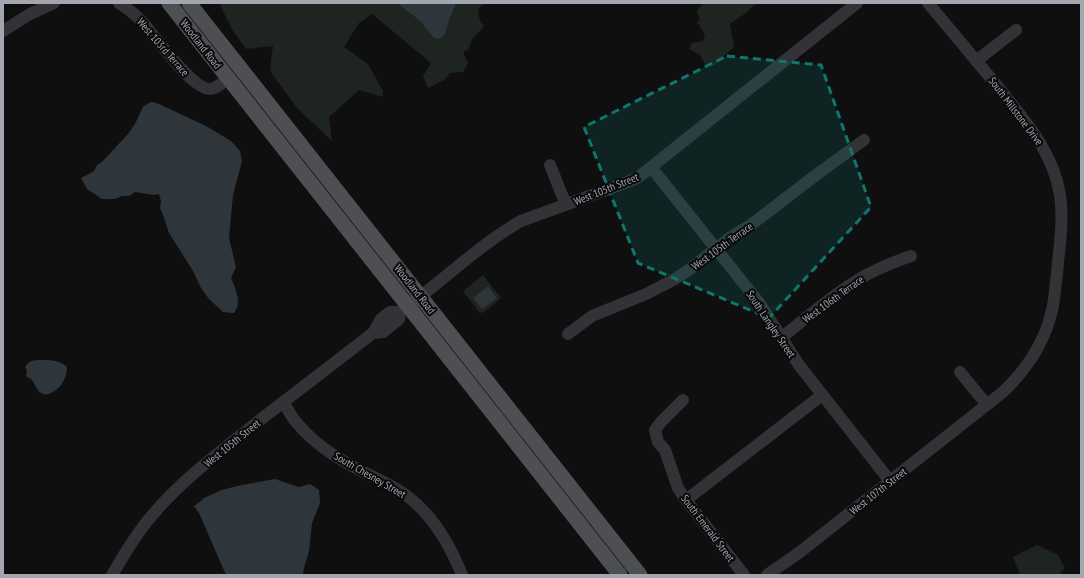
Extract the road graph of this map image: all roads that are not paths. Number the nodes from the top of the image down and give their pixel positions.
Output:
1 (54, 3) edge
2 (119, 3) edge
3 (169, 3) edge
4 (189, 3) edge
5 (857, 3) edge
6 (928, 3) edge
7 (1016, 30) dead end
8 (3, 31) edge
9 (976, 61) junction
10 (228, 78) junction
11 (245, 99) junction
12 (272, 107) junction
13 (864, 140) dead end
14 (550, 165) dead end
15 (651, 167) junction
16 (566, 205) junction
17 (716, 248) junction
18 (911, 256) dead end
19 (1056, 282) joint
20 (421, 296) junction
21 (404, 309) junction
22 (568, 334) dead end
23 (781, 338) junction
24 (960, 372) dead end
25 (822, 395) junction
26 (683, 400) dead end
27 (283, 402) junction
28 (987, 405) junction
29 (890, 481) junction
30 (686, 500) junction
31 (112, 575) edge
32 (462, 575) edge
33 (620, 575) edge
34 (640, 575) edge
35 (744, 575) edge
36 (767, 575) edge

1 - 8 street
2 - 10 street, West 103rd Terrace
3 - 10 main road, Woodland Road
4 - 12 main road, Woodland Road
5 - 15 street, West 105th Street
6 - 9 street, South Millstone Drive
7 - 9 street
9 - 19 street, South Millstone Drive
10 - 11 main road, Woodland Road
11 - 12 main road
11 - 21 main road, Woodland Road
12 - 20 main road, Woodland Road
13 - 17 street, West 105th Terrace
14 - 16 street
15 - 16 street, West 105th Street
15 - 17 street, South Langley Street
16 - 20 street, West 105th Street
17 - 22 street, West 105th Terrace
17 - 23 street, South Langley Street
18 - 23 street, West 106th Terrace
19 - 28 street, West 107th Street
20 - 21 street, West 105th Street
20 - 34 main road, Woodland Road
21 - 27 street, West 105th Street
21 - 33 main road, Woodland Road
23 - 25 street, South Langley Street
24 - 28 street
25 - 29 street, South Langley Street
25 - 30 street
26 - 30 street, South Emerald Street
27 - 31 street, West 105th Street
27 - 32 street, South Chesney Street
28 - 29 street, West 107th Street
29 - 36 street, West 107th Street
30 - 35 street, South Emerald Street

